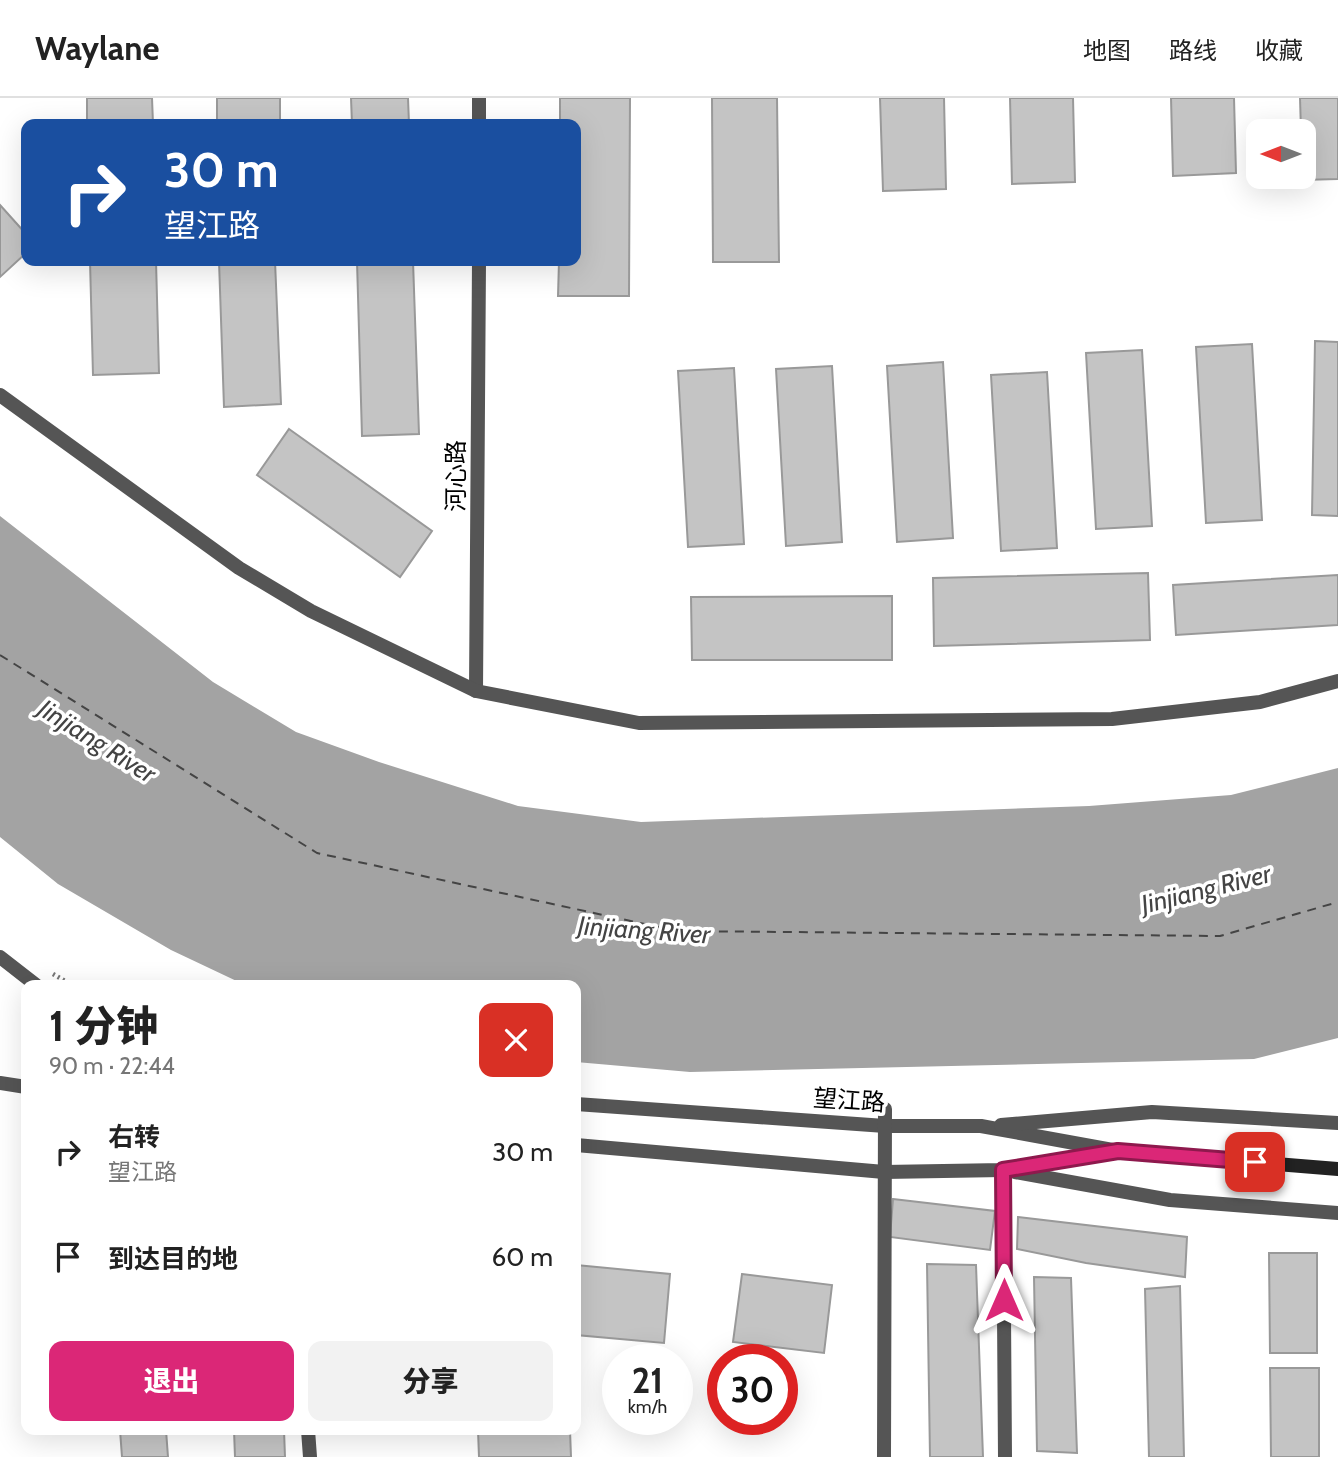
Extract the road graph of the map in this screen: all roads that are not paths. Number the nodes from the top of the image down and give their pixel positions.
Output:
1 (480, 98) edge
2 (479, 119) edge
3 (479, 266) edge
4 (0, 395) edge
5 (1338, 681) edge
6 (476, 691) junction
7 (0, 957) edge
8 (30, 980) edge
9 (0, 1083) edge
10 (21, 1086) edge
11 (581, 1104) edge
12 (885, 1109) dead end
13 (1338, 1124) edge
14 (885, 1126) junction
15 (981, 1126) junction
16 (581, 1145) edge
17 (1118, 1151) junction
18 (1338, 1169) edge
19 (1003, 1170) junction
20 (884, 1172) junction
21 (1338, 1213) edge
22 (308, 1435) edge
23 (310, 1457) edge
24 (884, 1457) edge
25 (1005, 1457) edge

1 - 2 street
3 - 6 street, 河心路
4 - 6 street
5 - 6 street
7 - 8 street
9 - 10 street
11 - 14 street, 望江路
12 - 14 street
13 - 15 street
14 - 15 street, 望江路
14 - 20 street
15 - 17 street, 望江路
16 - 20 street, 望江路
17 - 18 main road, 望江路
17 - 19 street, 望江路
19 - 20 street, 望江路
19 - 21 street
19 - 25 street
20 - 24 street
22 - 23 street

